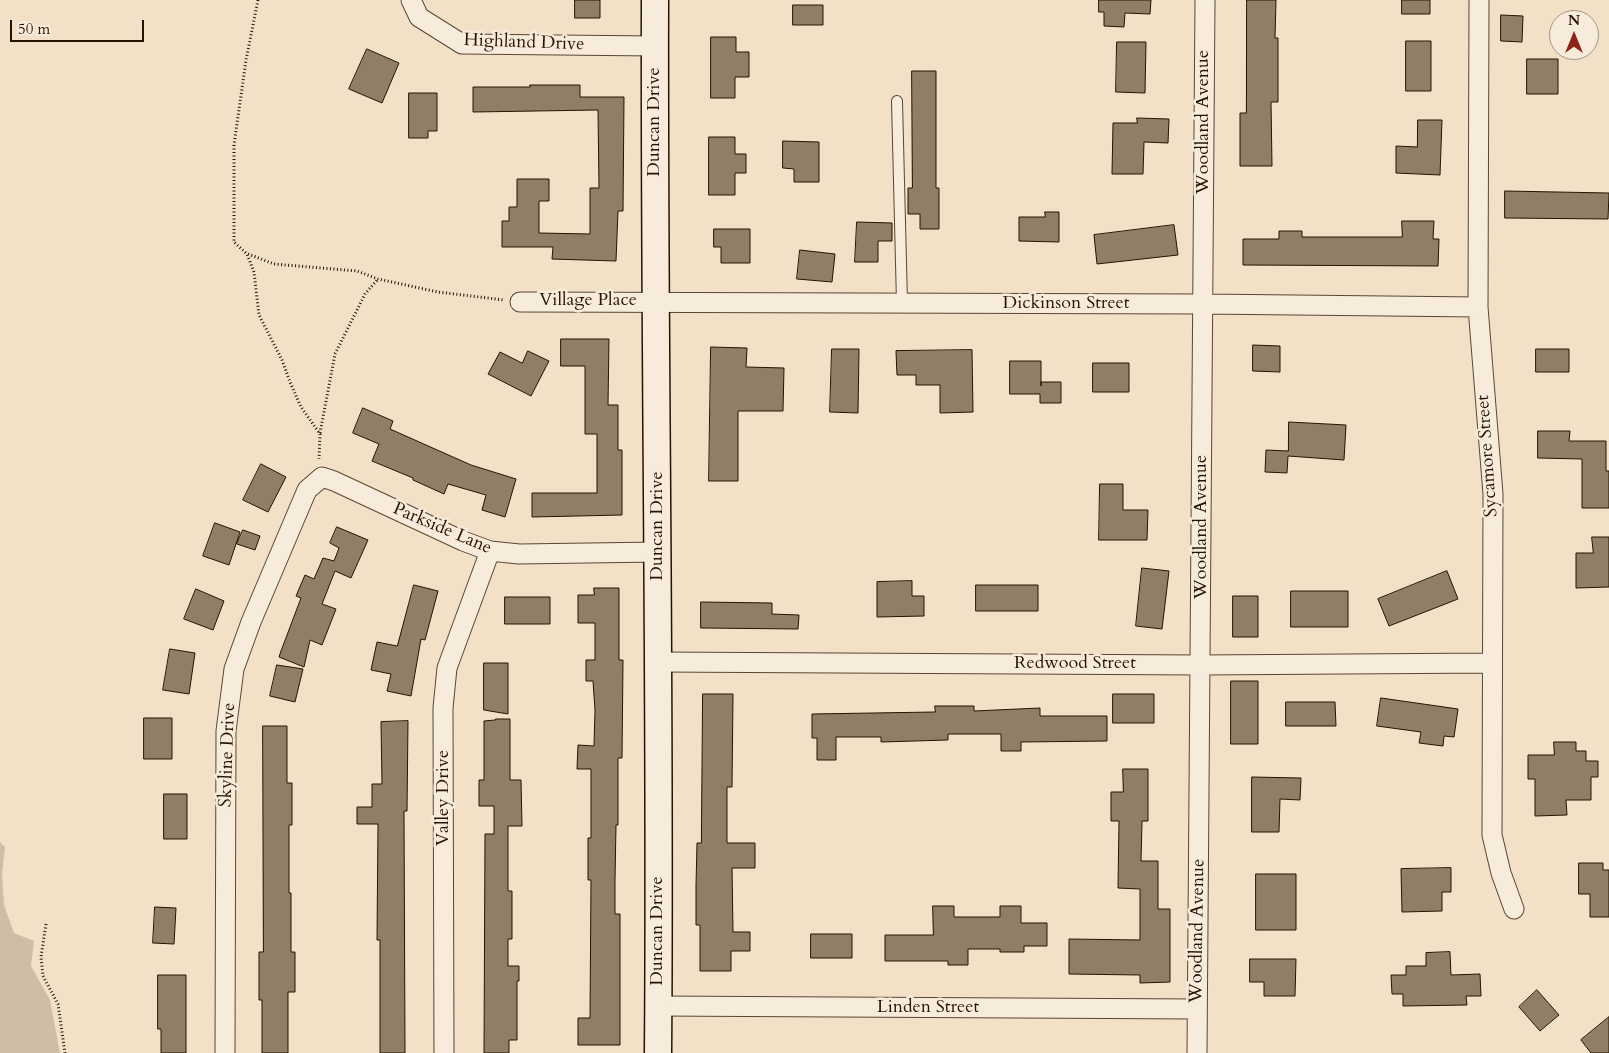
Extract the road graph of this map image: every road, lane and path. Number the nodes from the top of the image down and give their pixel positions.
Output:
1 (258, 0) edge
2 (411, 0) edge
3 (655, 0) edge
4 (1204, 0) edge
5 (1479, 0) edge
6 (655, 46) junction
7 (897, 101) dead end
8 (247, 254) junction
9 (378, 279) junction
10 (655, 301) junction
11 (520, 302) joint
12 (902, 303) junction
13 (1203, 304) junction
14 (1478, 307) junction
15 (320, 434) junction
16 (322, 477) junction
17 (490, 552) junction
18 (658, 552) junction
19 (658, 662) junction
20 (1492, 663) junction
21 (1201, 665) junction
22 (1514, 908) dead end
23 (46, 924) dead end
24 (658, 1006) junction
25 (1197, 1009) junction
26 (65, 1053) edge
27 (225, 1053) edge
28 (444, 1053) edge
29 (658, 1053) edge
30 (1197, 1053) edge

1 - 8 path
2 - 6 street, Highland Drive
3 - 6 street, Duncan Drive
4 - 13 street, Woodland Avenue
5 - 14 street, Sycamore Street
6 - 10 street, Duncan Drive
7 - 12 lane
8 - 9 path
8 - 15 path
9 - 11 path
9 - 15 path
10 - 11 street, Village Place
10 - 12 street, Dickinson Street
10 - 18 street, Duncan Drive
12 - 13 street, Dickinson Street
13 - 14 street, Dickinson Street
13 - 21 street, Woodland Avenue
14 - 20 street, Sycamore Street
15 - 16 path
16 - 17 street, Parkside Lane
16 - 27 street, Skyline Drive
17 - 18 street, Parkside Lane
17 - 28 street, Valley Drive
18 - 19 street, Duncan Drive
19 - 21 street, Redwood Street
19 - 24 street, Duncan Drive
20 - 21 street, Redwood Street
20 - 22 street, Sycamore Street
21 - 25 street, Woodland Avenue
23 - 26 path
24 - 25 street, Linden Street
24 - 29 street, Duncan Drive
25 - 30 street, Woodland Avenue

